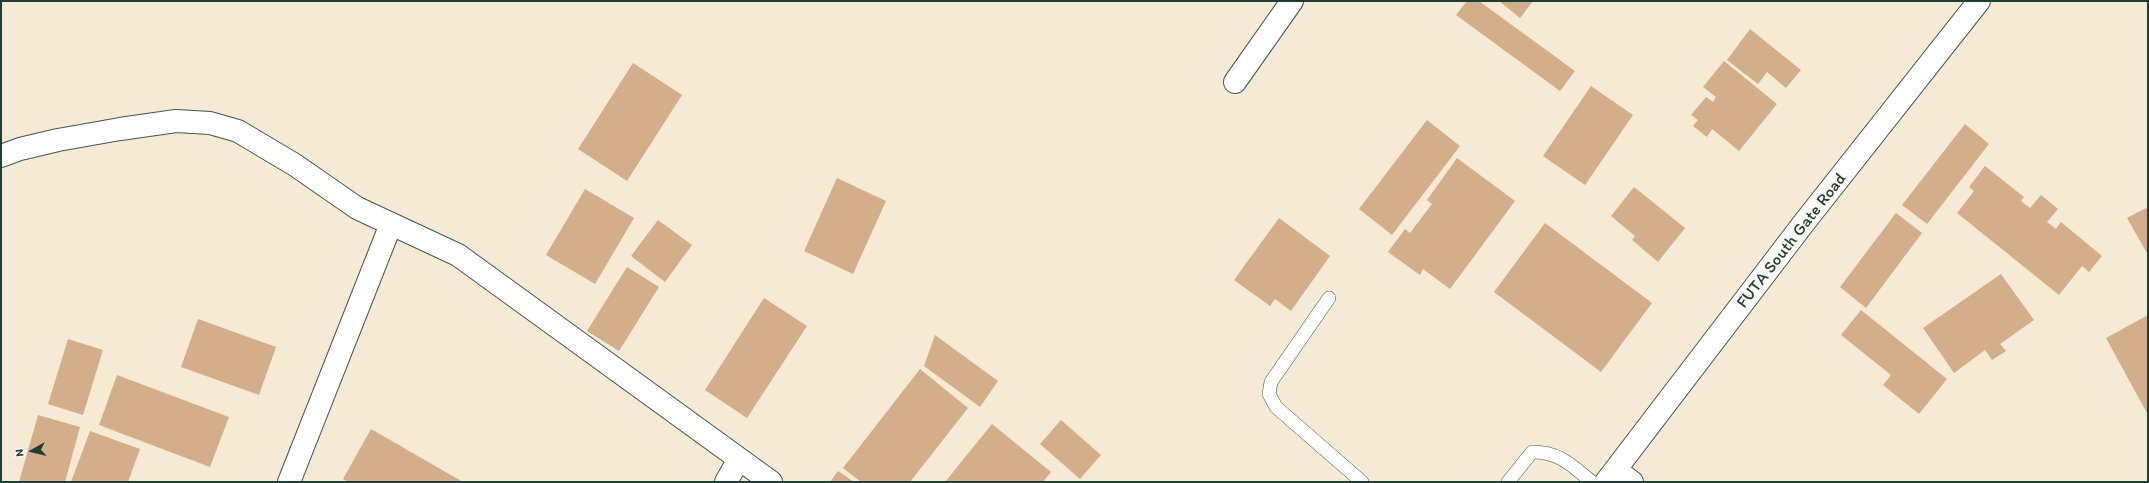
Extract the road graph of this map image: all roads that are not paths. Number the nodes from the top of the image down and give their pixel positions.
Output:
1 (1292, 1) edge
2 (1979, 1) edge
3 (1235, 82) dead end
4 (1, 156) edge
5 (391, 224) junction
6 (1329, 298) dead end
7 (739, 459) junction
8 (1618, 478) edge
9 (289, 482) edge
10 (726, 482) edge
11 (772, 482) edge
12 (1362, 482) edge
13 (1508, 482) edge
14 (1592, 482) edge

1 - 3 street
2 - 8 street, FUTA South Gate Road
4 - 5 street
5 - 7 street
5 - 9 street
6 - 12 lane
7 - 10 street
7 - 11 street
13 - 14 lane

